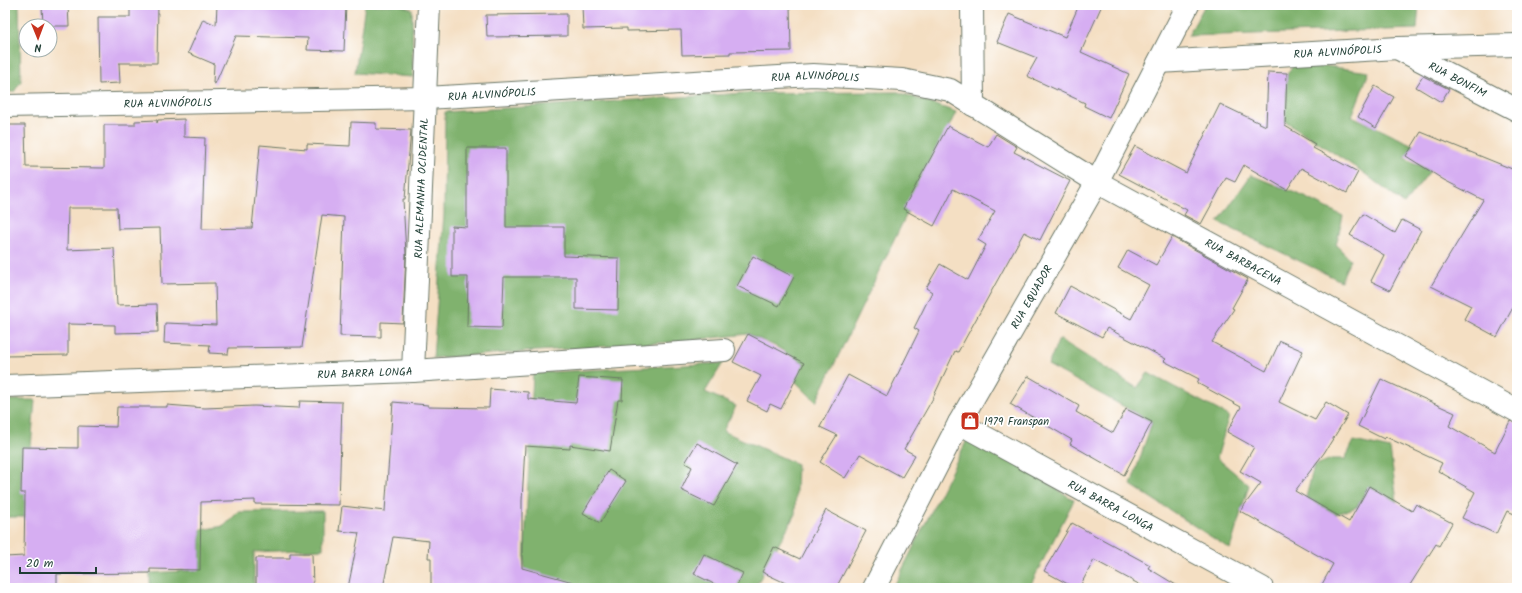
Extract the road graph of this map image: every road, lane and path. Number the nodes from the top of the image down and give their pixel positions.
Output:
1 (429, 5) edge
2 (972, 5) edge
3 (1188, 5) edge
4 (1517, 45) edge
5 (1398, 48) junction
6 (1159, 62) junction
7 (426, 98) junction
8 (973, 105) junction
9 (5, 106) edge
10 (1517, 110) edge
11 (1097, 182) junction
12 (724, 350) dead end
13 (413, 371) junction
14 (5, 386) edge
15 (1517, 411) edge
16 (959, 423) junction
17 (874, 588) edge
18 (1262, 588) edge

1 - 7 street, RUA ALEMANHA OCIDENTAL
2 - 8 street
3 - 6 street, RUA EQUADOR
4 - 5 street, RUA ALVINÓPOLIS
5 - 6 street, RUA ALVINÓPOLIS
5 - 10 street, RUA BONFIM
6 - 11 street, RUA EQUADOR
7 - 8 street, RUA ALVINÓPOLIS
7 - 9 street, RUA ALVINÓPOLIS
7 - 13 street, RUA ALEMANHA OCIDENTAL
8 - 11 street, RUA BARBACENA
11 - 15 street, RUA BARBACENA
11 - 16 street, RUA EQUADOR
12 - 13 street, RUA BARRA LONGA
13 - 14 street, RUA BARRA LONGA
16 - 17 street, RUA EQUADOR
16 - 18 street, RUA BARRA LONGA

